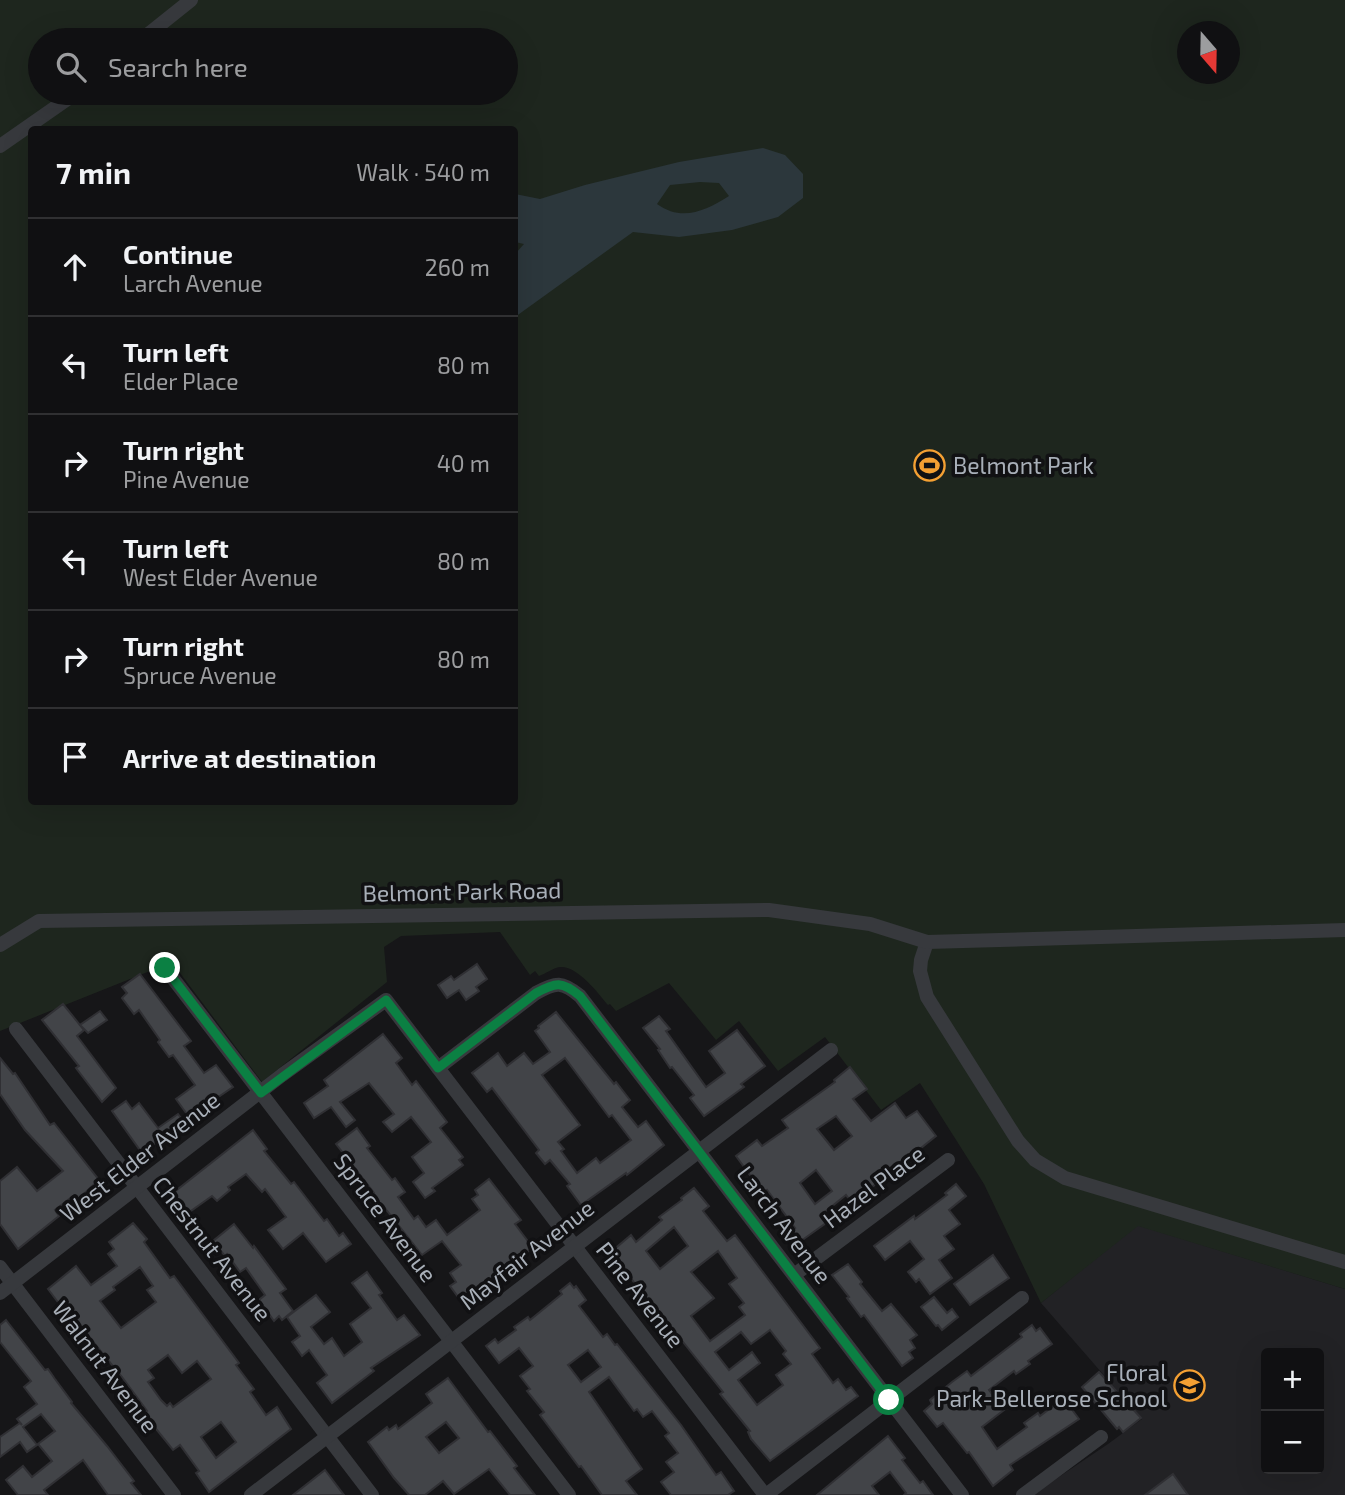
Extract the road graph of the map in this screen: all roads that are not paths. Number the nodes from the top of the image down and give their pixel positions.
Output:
1 (191, 0) edge
2 (156, 28) edge
3 (59, 105) edge
4 (28, 126) edge
5 (29, 126) edge
6 (0, 146) edge
7 (1345, 930) edge
8 (927, 942) junction
9 (0, 945) edge
10 (165, 968) dead end
11 (375, 1008) joint
12 (16, 1029) dead end
13 (831, 1050) dead end
14 (438, 1068) junction
15 (261, 1093) junction
16 (699, 1151) junction
17 (948, 1160) dead end
18 (137, 1189) junction
19 (574, 1247) junction
20 (1345, 1262) edge
21 (0, 1267) edge
22 (794, 1275) junction
23 (13, 1284) junction
24 (0, 1293) edge
25 (1022, 1298) dead end
26 (452, 1343) junction
27 (889, 1400) junction
28 (327, 1436) junction
29 (1101, 1437) dead end
30 (174, 1495) edge
31 (251, 1495) edge
32 (372, 1495) edge
33 (569, 1495) edge
34 (765, 1495) edge
35 (962, 1495) edge
36 (1023, 1495) edge

1 - 2 street
3 - 5 street
4 - 6 street
7 - 8 street
8 - 9 street, Belmont Park Road
8 - 20 street
10 - 15 street, Spruce Avenue
11 - 14 street, Pine Avenue
11 - 15 street, West Elder Avenue
12 - 18 street, Chestnut Avenue
13 - 16 street, Mayfair Avenue
14 - 16 street, Larch Avenue
14 - 19 street, Pine Avenue
15 - 18 street, West Elder Avenue
15 - 26 street, Spruce Avenue
16 - 19 street, Mayfair Avenue
16 - 22 street, Larch Avenue
17 - 22 street, Hazel Place
18 - 23 street, West Elder Avenue
18 - 28 street, Chestnut Avenue
19 - 26 street, Mayfair Avenue
19 - 34 street, Pine Avenue
21 - 23 street, Walnut Avenue
22 - 27 street, Larch Avenue
23 - 24 street, West Elder Avenue
23 - 30 street, Walnut Avenue
25 - 27 street
26 - 28 street, Mayfair Avenue
26 - 33 street, Spruce Avenue
27 - 34 street
27 - 35 street, Larch Avenue
28 - 31 street, Mayfair Avenue
28 - 32 street, Chestnut Avenue
29 - 36 street

